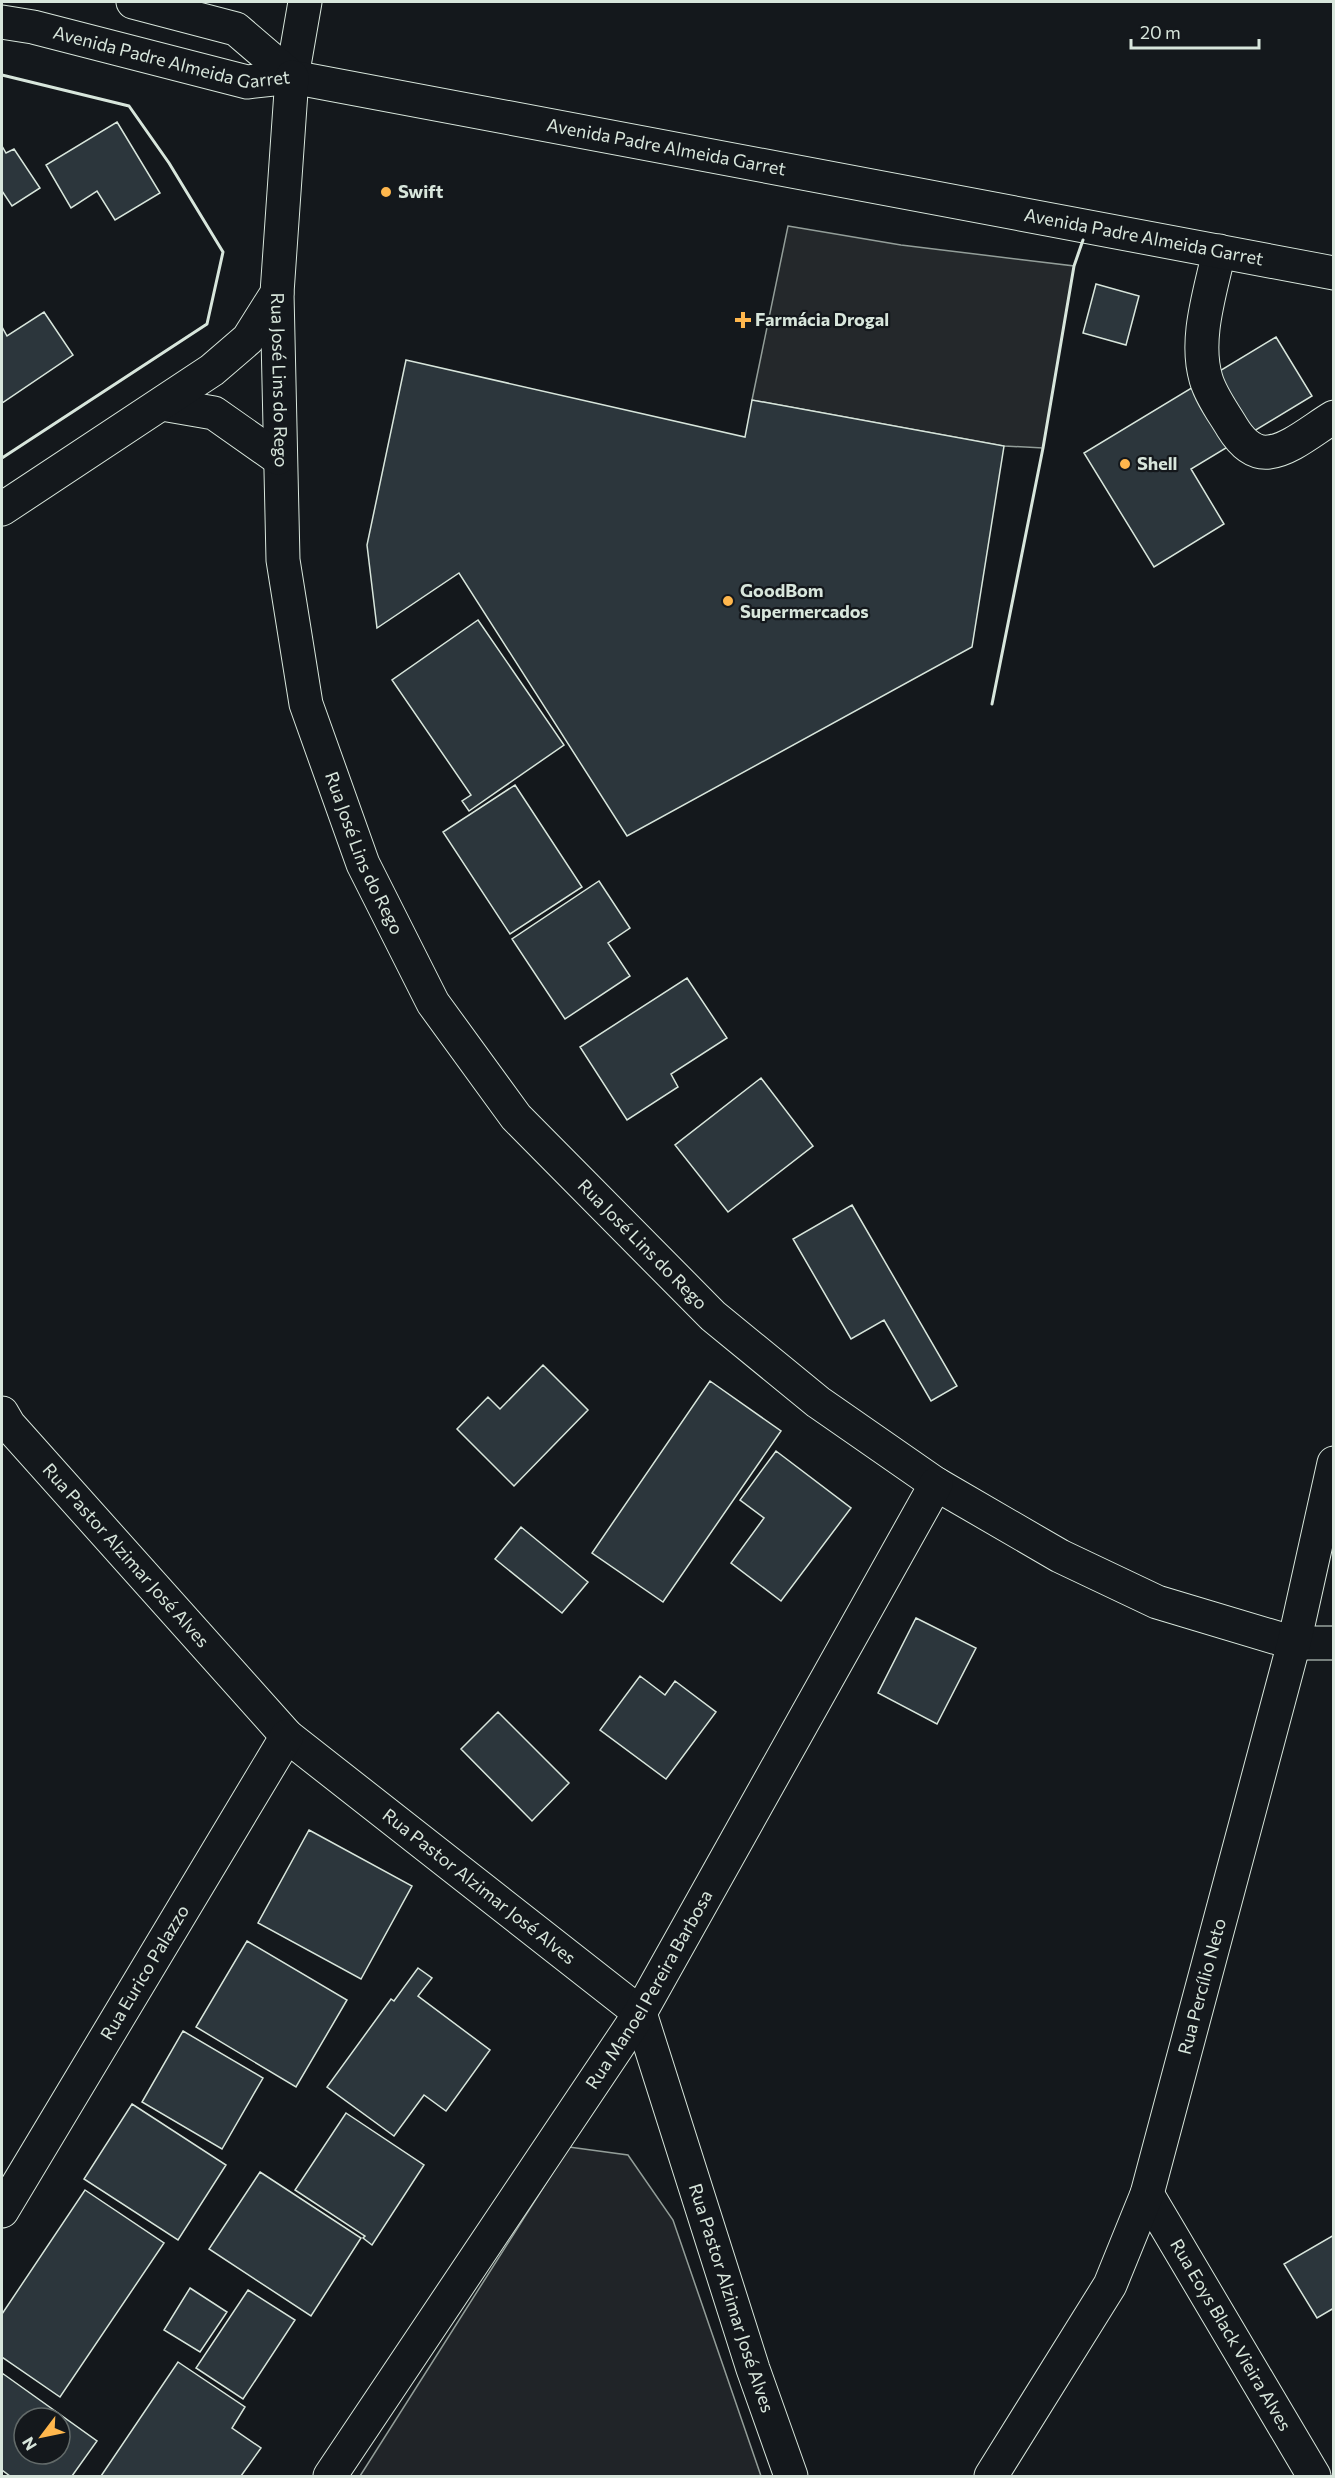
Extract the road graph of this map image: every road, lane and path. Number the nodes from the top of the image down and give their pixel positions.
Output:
1 (133, 2) edge
2 (305, 2) edge
3 (2, 22) edge
4 (292, 77) junction
5 (1220, 251) junction
6 (1334, 273) edge
7 (277, 293) junction
8 (162, 404) junction
9 (1334, 417) edge
10 (279, 458) junction
11 (2, 509) edge
12 (4, 1425) edge
13 (1334, 1463) edge
14 (936, 1484) junction
15 (1294, 1643) junction
16 (1334, 1643) edge
17 (287, 1736) junction
18 (640, 2013) junction
19 (1148, 2194) junction
20 (2, 2211) edge
21 (791, 2471) edge
22 (330, 2476) edge
23 (991, 2476) edge
24 (1314, 2476) edge

1 - 4 street
2 - 4 street, Rua José Lins do Rego
3 - 4 street, Avenida Padre Almeida Garret
4 - 5 street, Avenida Padre Almeida Garret
4 - 7 street, Rua José Lins do Rego
5 - 6 street, Avenida Padre Almeida Garret
5 - 9 street
7 - 8 street
7 - 10 street, Rua José Lins do Rego
8 - 10 street
8 - 11 street
10 - 14 street, Rua José Lins do Rego
12 - 17 street, Rua Pastor Alzimar José Alves
13 - 15 street, Rua Percílio Neto
14 - 15 street, Rua José Lins do Rego
14 - 18 street, Rua Manoel Pereira Barbosa
15 - 16 street
15 - 19 street, Rua Percílio Neto
17 - 18 street, Rua Pastor Alzimar José Alves
17 - 20 street, Rua Eurico Palazzo
18 - 21 street, Rua Pastor Alzimar José Alves
18 - 22 street, Rua Manoel Pereira Barbosa
19 - 23 street, Rua Percílio Neto
19 - 24 street, Rua Eoys Black Vieira Alves

